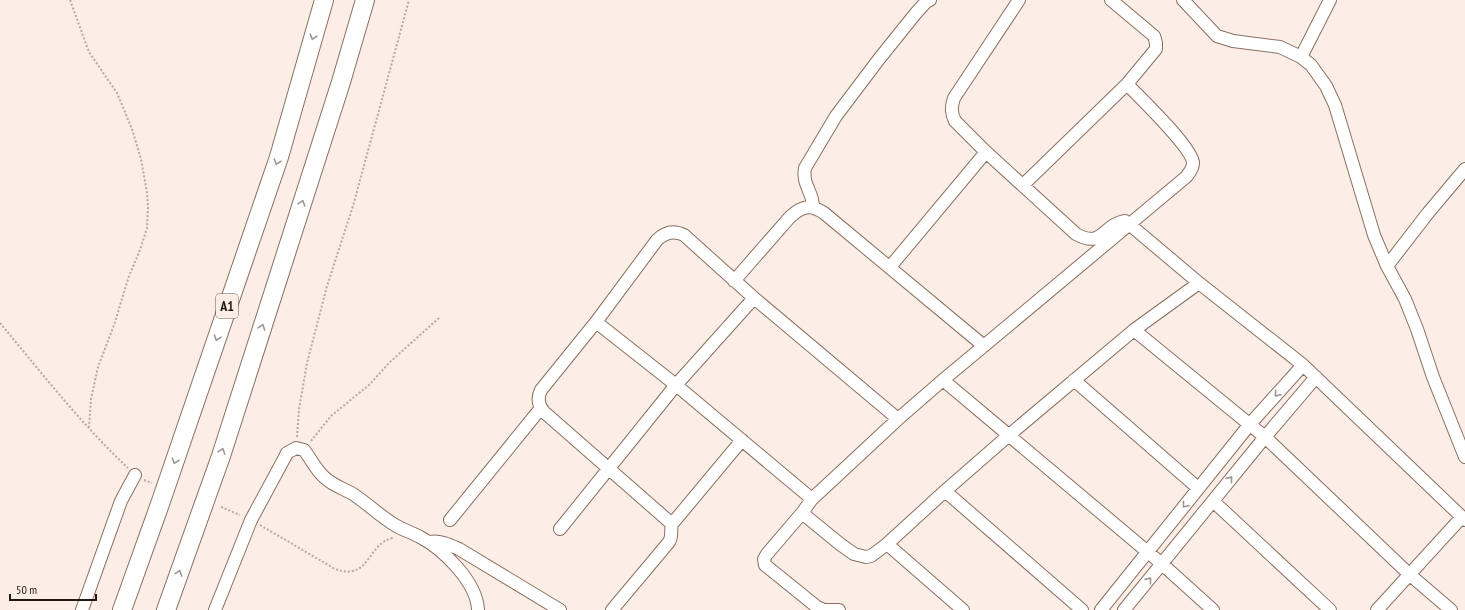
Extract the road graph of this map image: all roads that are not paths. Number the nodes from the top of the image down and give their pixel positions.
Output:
1 (324, 0) edge
2 (365, 0) edge
3 (930, 0) edge
4 (1019, 0) edge
5 (1110, 0) edge
6 (1183, 0) edge
7 (1330, 0) edge
8 (1301, 57) junction
9 (1127, 84) junction
10 (986, 152) junction
11 (1465, 169) edge
12 (1023, 185) junction
13 (813, 207) junction
14 (1129, 224) junction
15 (1387, 266) junction
16 (890, 267) junction
17 (734, 281) junction
18 (1199, 283) junction
19 (754, 298) junction
20 (596, 322) junction
21 (1134, 330) junction
22 (984, 346) junction
23 (1302, 365) junction
24 (1316, 377) junction
25 (943, 380) junction
26 (1074, 380) junction
27 (676, 385) junction
28 (541, 408) junction
29 (898, 419) junction
30 (1250, 424) junction
31 (1008, 436) junction
32 (1265, 437) junction
33 (742, 440) junction
34 (1465, 457) edge
35 (609, 468) junction
36 (135, 475) road end
37 (1198, 488) junction
38 (945, 491) junction
39 (812, 499) junction
40 (1213, 500) junction
41 (802, 513) junction
42 (1463, 518) edge
43 (450, 520) dead end
44 (672, 524) junction
45 (560, 529) dead end
46 (429, 542) junction
47 (887, 544) junction
48 (1147, 552) junction
49 (482, 563) junction
50 (1162, 564) junction
51 (460, 570) junction
52 (1409, 574) junction
53 (82, 610) edge
54 (122, 610) edge
55 (166, 610) edge
56 (215, 610) edge
57 (478, 610) edge
58 (560, 610) edge
59 (612, 610) edge
60 (839, 610) edge
61 (963, 610) edge
62 (1082, 610) edge
63 (1100, 610) edge
64 (1124, 610) edge
65 (1213, 610) edge
66 (1330, 610) edge
67 (1377, 610) edge
68 (1451, 610) edge

1 -> 54 highway, A1
55 -> 2 highway
3 - 13 street
4 - 10 street
5 - 9 street
6 - 8 street
7 - 8 street
8 - 15 street
9 - 12 street
9 - 14 street
10 - 12 street
10 - 16 street
11 - 15 street
12 - 14 street
13 - 16 street
13 - 17 street
14 - 18 street
14 - 22 street
15 - 34 street
16 - 22 street
17 - 19 street
17 - 20 street
18 - 21 street
18 - 23 street
19 - 27 street
19 - 29 street
20 - 27 street
20 - 28 street
21 - 26 street
21 - 30 street
22 - 25 street
23 - 24 street
23 -> 30 street
24 - 32 street
24 - 42 street
25 - 29 street
25 - 31 street
26 - 31 street
26 - 37 street
27 - 33 street
27 - 35 street
28 - 35 street
28 - 43 street
29 - 39 street
30 - 32 street
30 - 37 street
31 - 38 street
31 - 48 street
40 -> 32 street
32 - 52 street
33 - 39 street
33 - 44 street
35 - 44 street
35 - 45 street
36 - 53 street
37 -> 48 street
38 - 47 street
38 - 62 street
39 - 41 street
40 - 50 street
40 - 66 street
41 - 47 street
41 - 60 street
42 - 52 street
44 - 59 street
46 - 49 street
46 - 51 street
46 - 56 street
47 - 61 street
48 - 50 street
48 - 63 street
49 - 51 street
49 - 58 street
64 -> 50 street
50 - 65 street
51 - 57 street
52 - 67 street
52 - 68 street

